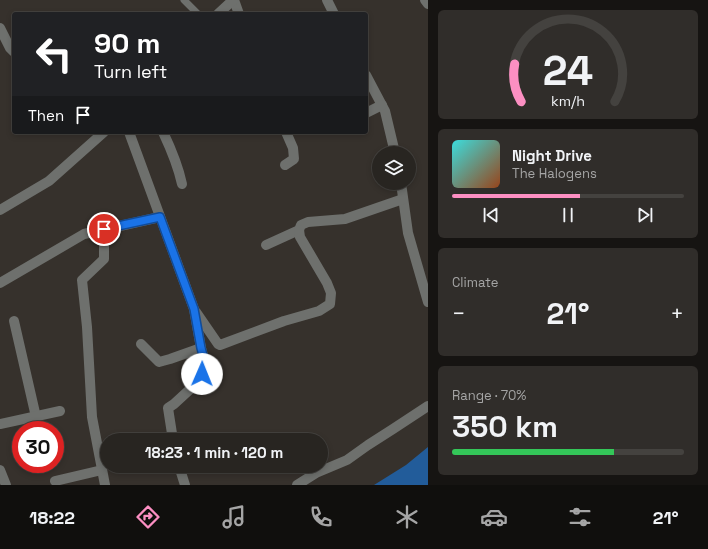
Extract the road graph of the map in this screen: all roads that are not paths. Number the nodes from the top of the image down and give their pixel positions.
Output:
1 (184, 0) edge
2 (234, 0) edge
3 (327, 0) edge
4 (425, 0) edge
5 (428, 4) edge
6 (196, 12) edge
7 (220, 12) edge
8 (238, 12) edge
9 (333, 12) edge
10 (0, 28) edge
11 (12, 50) edge
12 (368, 79) edge
13 (382, 105) junction
14 (368, 112) edge
15 (102, 134) edge
16 (130, 134) edge
17 (164, 134) edge
18 (287, 134) edge
19 (393, 146) edge
20 (285, 165) dead end
21 (182, 184) dead end
22 (402, 190) edge
23 (403, 199) junction
24 (0, 210) edge
25 (160, 217) junction
26 (104, 229) junction
27 (299, 230) junction
28 (266, 245) dead end
29 (0, 283) edge
30 (428, 302) edge
31 (194, 309) junction
32 (14, 321) dead end
33 (141, 344) dead end
34 (201, 348) junction
35 (428, 406) edge
36 (60, 411) dead end
37 (36, 417) junction
38 (0, 424) edge
39 (172, 433) edge
40 (100, 459) edge
41 (0, 470) edge
42 (100, 470) edge
43 (103, 473) edge
44 (181, 473) edge
45 (55, 481) dead end
46 (6, 485) edge
47 (105, 485) edge
48 (185, 485) edge
49 (297, 485) edge

1 - 6 lane
2 - 7 street
2 - 8 street
3 - 9 street
4 - 5 street
10 - 11 street
12 - 13 street
13 - 14 street
13 - 19 street
15 - 24 street
16 - 25 street
17 - 21 street
18 - 20 street
22 - 23 street
23 - 27 street
23 - 30 street
25 - 26 street
25 - 31 street
26 - 29 street
26 - 40 street
27 - 28 street
27 - 31 street
31 - 34 street
32 - 37 street
33 - 34 street
34 - 39 street
35 - 49 street
36 - 37 street
37 - 38 street
41 - 46 street
42 - 45 street
43 - 47 street
44 - 48 street

